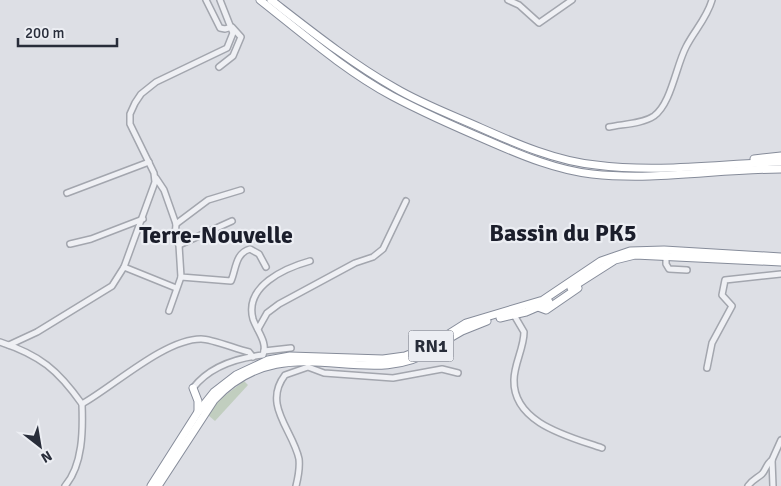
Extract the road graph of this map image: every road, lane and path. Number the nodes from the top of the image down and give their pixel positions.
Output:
1 (206, 0) edge
2 (220, 0) edge
3 (260, 0) edge
4 (271, 0) edge
5 (508, 0) edge
6 (572, 0) edge
7 (712, 0) edge
8 (232, 27) junction
9 (219, 67) dead end
10 (609, 127) dead end
11 (781, 156) edge
12 (148, 162) junction
13 (781, 162) edge
14 (736, 163) junction
15 (781, 169) edge
16 (722, 172) junction
17 (781, 174) edge
18 (155, 178) junction
19 (241, 190) dead end
20 (67, 192) dead end
21 (406, 201) dead end
22 (143, 218) junction
23 (232, 221) dead end
24 (176, 224) junction
25 (70, 244) dead end
26 (179, 245) junction
27 (781, 253) edge
28 (666, 255) junction
29 (754, 256) junction
30 (781, 258) edge
31 (310, 261) dead end
32 (781, 262) edge
33 (266, 267) dead end
34 (124, 268) junction
35 (687, 270) dead end
36 (781, 274) edge
37 (181, 277) junction
38 (176, 288) junction
39 (168, 312) dead end
40 (514, 315) junction
41 (258, 329) junction
42 (1, 343) edge
43 (9, 345) junction
44 (291, 348) dead end
45 (264, 351) junction
46 (253, 356) junction
47 (308, 364) junction
48 (707, 368) dead end
49 (458, 374) dead end
50 (193, 388) junction
51 (214, 392) junction
52 (82, 404) junction
53 (198, 412) junction
54 (781, 440) edge
55 (602, 448) dead end
56 (772, 460) junction
57 (65, 486) edge
58 (151, 486) edge
59 (158, 486) edge
60 (296, 486) edge
61 (748, 486) edge
62 (773, 486) edge

1 - 8 street
2 - 8 street
3 - 16 highway
4 - 14 highway
5 - 6 street
7 - 10 street
8 - 9 street
8 - 12 street
11 - 14 highway
12 - 18 street
12 - 20 street
13 - 14 highway
15 - 16 highway
16 - 17 highway
18 - 22 street
18 - 24 street
19 - 24 street
21 - 41 street
22 - 25 street
22 - 34 street
23 - 26 street
24 - 26 street
26 - 37 street
27 - 29 highway
28 - 32 highway, RN1
28 - 35 street
28 - 40 highway, RN1
29 - 30 highway, RN1
29 - 51 highway, RN1
31 - 41 street
33 - 37 street
34 - 38 street
34 - 43 street
36 - 48 street
37 - 38 street
38 - 39 street
40 - 47 highway, RN1
40 - 55 street
41 - 45 street
42 - 43 street
43 - 52 street
44 - 45 street
45 - 46 street
46 - 50 street
46 - 52 street
47 - 49 street
47 - 59 highway, RN1
47 - 60 street
50 - 51 highway
50 - 53 highway
51 - 53 highway, RN1
52 - 57 street
53 - 58 highway, RN1
54 - 56 street
56 - 61 street
56 - 62 street

